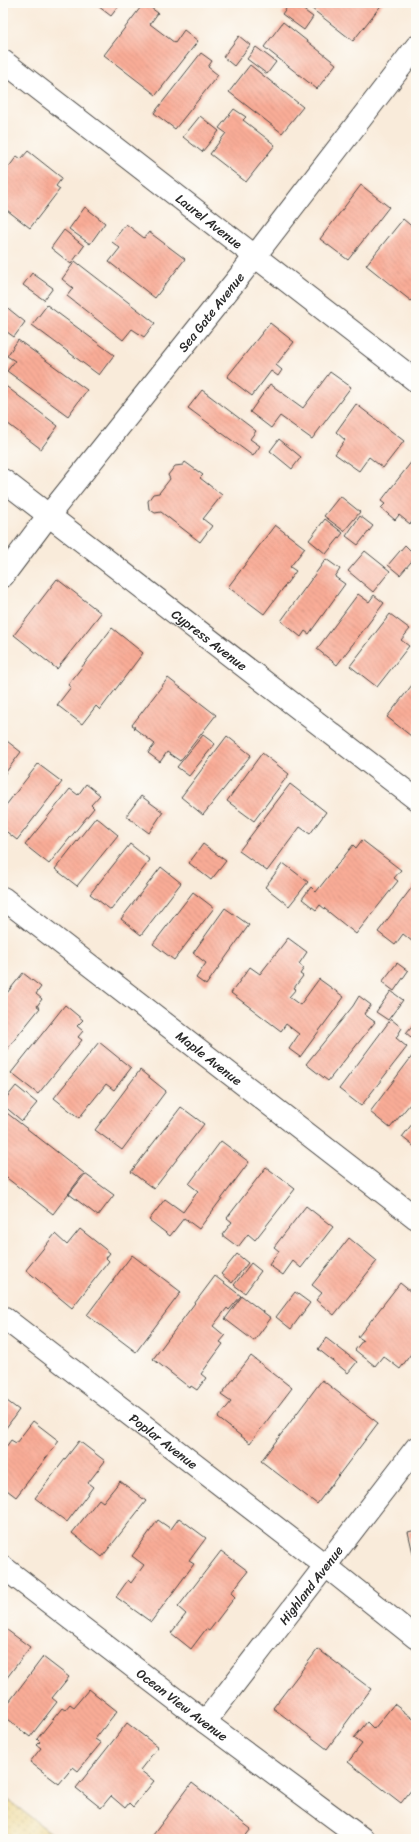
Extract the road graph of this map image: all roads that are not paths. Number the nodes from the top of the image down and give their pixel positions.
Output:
1 (416, 47) edge
2 (3, 61) edge
3 (254, 256) junction
4 (416, 381) edge
5 (3, 480) edge
6 (48, 516) junction
7 (3, 576) edge
8 (416, 799) edge
9 (3, 898) edge
10 (416, 1218) edge
11 (3, 1317) edge
12 (416, 1448) edge
13 (326, 1566) junction
14 (3, 1567) edge
15 (416, 1638) edge
16 (205, 1722) junction
17 (363, 1839) edge

1 - 3 street, Sea Gate Avenue
2 - 3 street, Laurel Avenue
3 - 4 street, Laurel Avenue
3 - 6 street, Sea Gate Avenue
5 - 6 street, Cypress Avenue
6 - 7 street, Sea Gate Avenue
6 - 8 street, Cypress Avenue
9 - 10 street, Maple Avenue
11 - 13 street, Poplar Avenue
12 - 13 street, Highland Avenue
13 - 15 street, Poplar Avenue
13 - 16 street, Highland Avenue
14 - 16 street, Ocean View Avenue
16 - 17 street, Ocean View Avenue

